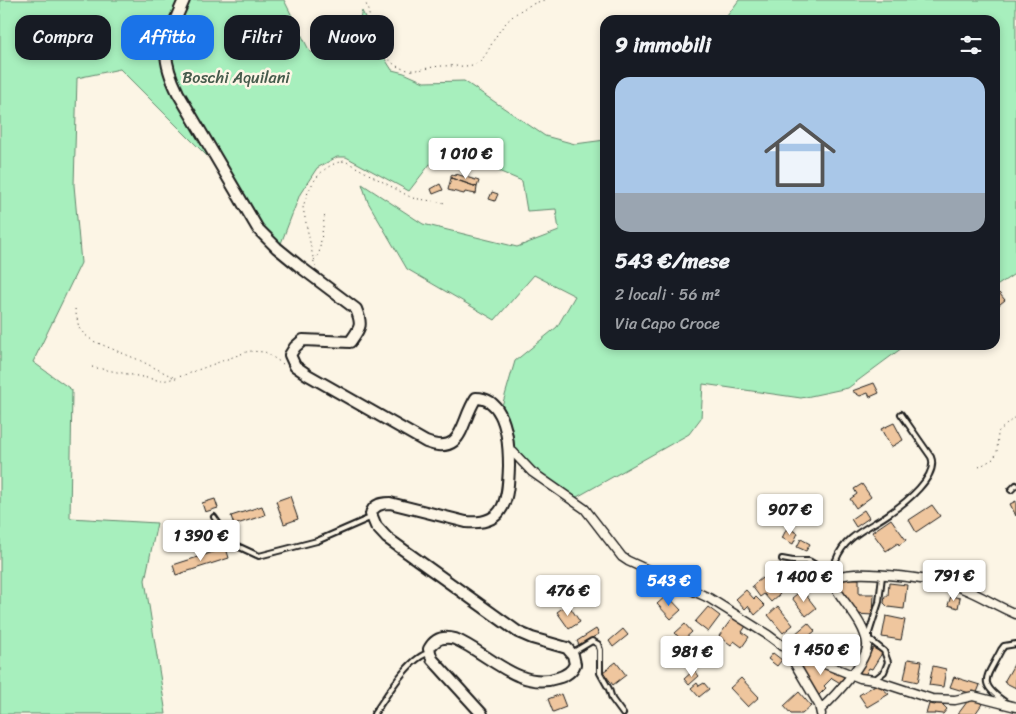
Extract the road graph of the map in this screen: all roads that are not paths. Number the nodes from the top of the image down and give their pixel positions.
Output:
1 (184, 0) edge
2 (901, 414) dead end
3 (509, 452) junction
4 (1016, 485) edge
5 (1011, 490) dead end
6 (214, 517) dead end
7 (372, 517) junction
8 (782, 559) dead end
9 (882, 574) junction
10 (835, 576) junction
11 (1016, 614) edge
12 (1016, 644) edge
13 (429, 653) junction
14 (572, 653) junction
15 (792, 654) junction
16 (852, 675) junction
17 (874, 680) junction
18 (1013, 706) edge
19 (821, 711) edge
20 (374, 714) edge
21 (482, 714) edge
22 (623, 714) edge

1 - 3 main road
2 - 10 lane
3 - 7 main road
3 - 15 street
4 - 5 lane
6 - 7 lane
7 - 14 main road
8 - 10 lane
9 - 10 street
9 - 11 street
9 - 17 lane
10 - 16 street
12 - 18 lane
13 - 14 main road
13 - 20 lane
13 - 21 main road
14 - 22 lane
15 - 16 street
15 - 19 street
16 - 17 street
16 - 19 street
17 - 18 street

